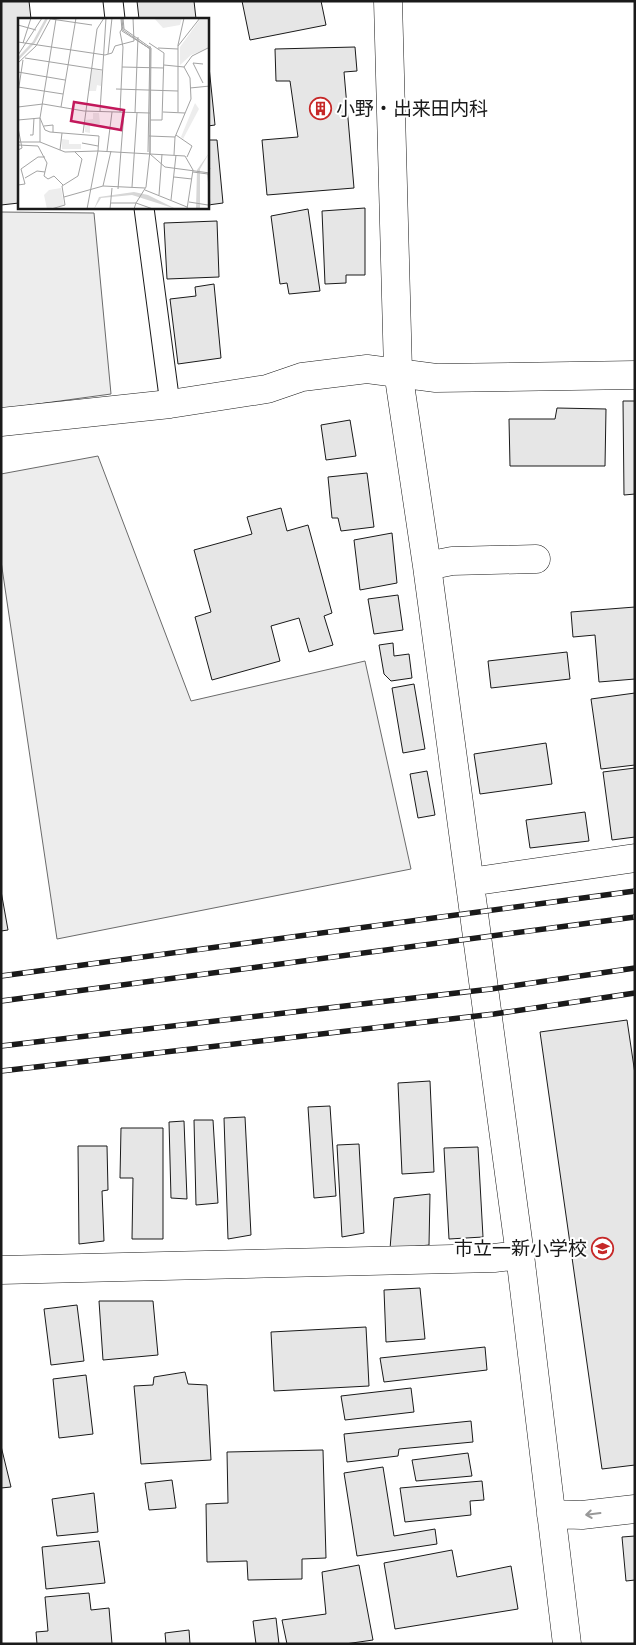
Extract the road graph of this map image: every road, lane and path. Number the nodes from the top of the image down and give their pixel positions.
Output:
1 (113, 1) edge
2 (388, 1) edge
3 (115, 18) edge
4 (144, 209) edge
5 (398, 372) junction
6 (635, 375) edge
7 (170, 404) junction
8 (1, 422) edge
9 (536, 559) dead end
10 (428, 566) junction
11 (635, 858) edge
12 (470, 882) junction
13 (520, 1255) junction
14 (1, 1270) edge
15 (635, 1509) edge
16 (551, 1514) junction
17 (567, 1644) edge

1 - 3 lane
2 - 5 street
4 - 7 lane
5 - 6 street
5 - 7 street
5 - 10 street
7 - 8 street
9 - 10 street
10 - 12 street
11 - 12 street
12 - 13 street
13 - 14 street
13 - 16 street
15 -> 16 street
16 - 17 street

